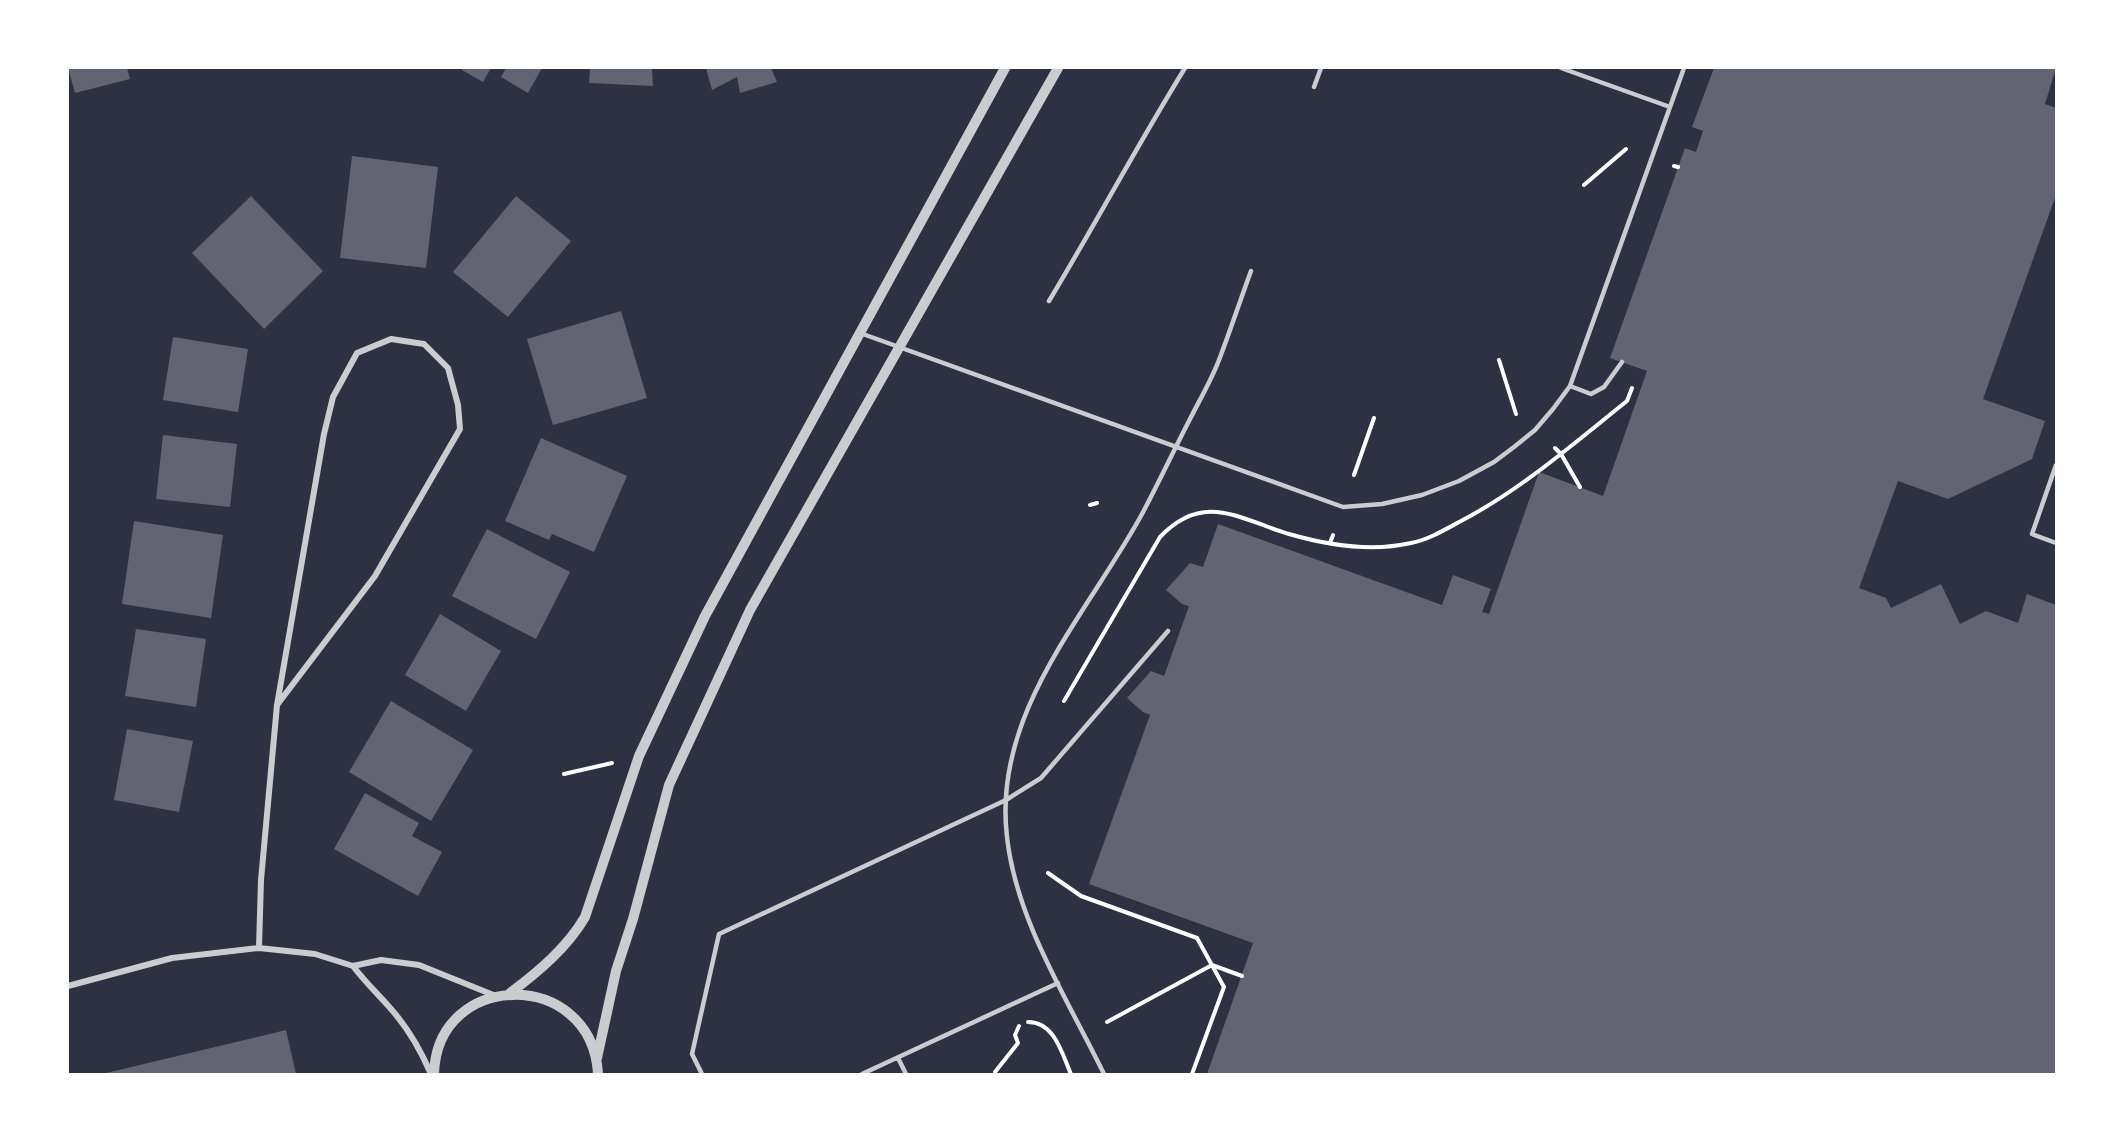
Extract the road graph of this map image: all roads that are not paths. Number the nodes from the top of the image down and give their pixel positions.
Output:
1 (1005, 68) edge
2 (1058, 68) edge
3 (1185, 68) edge
4 (1321, 68) edge
5 (1561, 68) edge
6 (1684, 68) edge
7 (1314, 87) dead end
8 (1670, 107) junction
9 (1251, 271) dead end
10 (1050, 301) dead end
11 (859, 332) junction
12 (899, 346) junction
13 (1622, 362) dead end
14 (1570, 386) junction
15 (1176, 446) junction
16 (2056, 465) edge
17 (2056, 543) edge
18 (1168, 631) dead end
19 (277, 705) junction
20 (1006, 800) junction
21 (259, 948) junction
22 (353, 966) junction
23 (1058, 983) junction
24 (68, 986) edge
25 (510, 993) junction
26 (496, 996) junction
27 (597, 1058) junction
28 (898, 1058) junction
29 (432, 1074) edge
30 (598, 1074) edge
31 (702, 1074) edge
32 (862, 1074) edge
33 (906, 1074) edge
34 (1104, 1074) edge

1 - 11 street
2 - 12 street
3 - 10 lane
4 - 7 lane
5 - 8 lane
6 - 8 lane
8 - 14 lane
9 - 15 lane
11 - 12 lane
11 - 25 street
12 - 15 lane
12 - 27 street
13 - 14 lane
14 - 15 lane
15 - 20 lane
16 - 17 lane
18 - 20 lane
19 - 19 street
19 - 21 street
20 - 23 lane
20 - 31 lane
21 - 22 street
21 - 24 street
22 - 26 street
22 - 29 street
23 - 28 lane
23 - 34 lane
25 - 26 street
25 - 27 street
26 - 29 street
27 - 30 street
28 - 32 lane
28 - 33 lane

